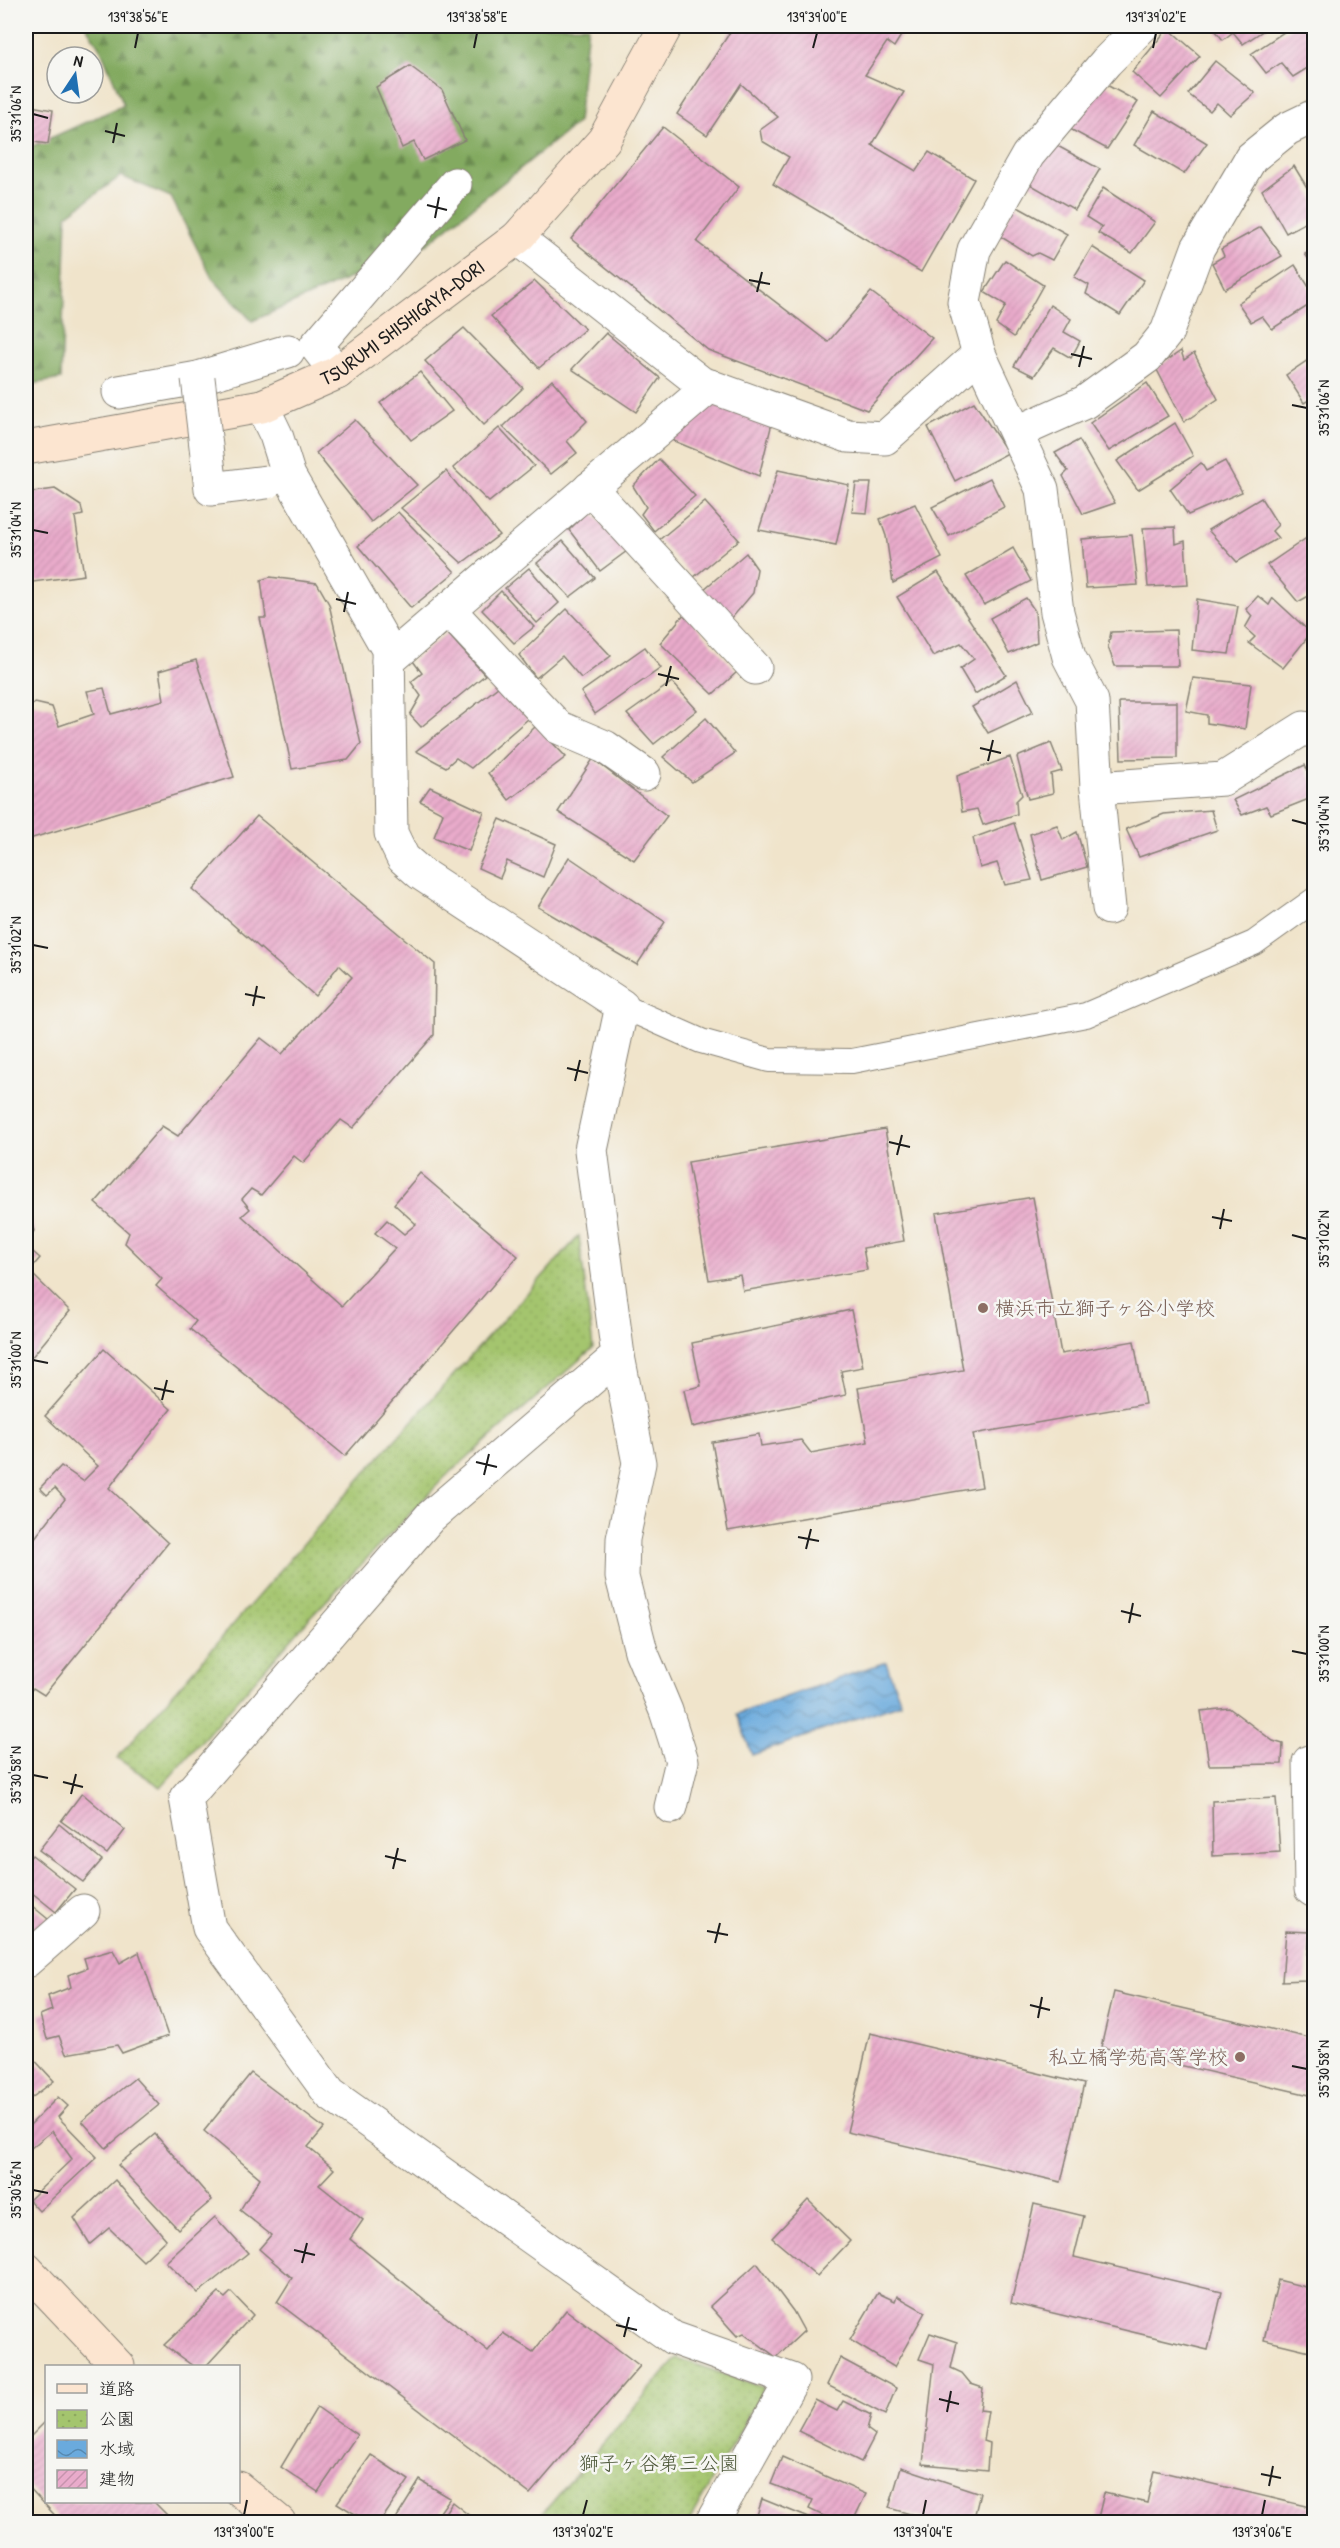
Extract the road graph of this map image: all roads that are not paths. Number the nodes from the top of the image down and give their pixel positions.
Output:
1 (666, 26) edge
2 (1142, 26) edge
3 (1314, 116) edge
4 (455, 184) dead end
5 (517, 238) junction
6 (288, 351) dead end
7 (979, 354) junction
8 (337, 373) junction
9 (198, 378) junction
10 (710, 386) junction
11 (119, 392) dead end
12 (262, 406) junction
13 (1018, 432) junction
14 (26, 448) edge
15 (267, 482) dead end
16 (590, 488) junction
17 (448, 609) junction
18 (388, 661) junction
19 (755, 668) dead end
20 (1304, 728) dead end
21 (644, 774) dead end
22 (1097, 788) junction
23 (1314, 900) edge
24 (1109, 908) dead end
25 (622, 1006) junction
26 (618, 1356) junction
27 (1314, 1762) edge
28 (671, 1807) dead end
29 (1314, 1890) edge
30 (83, 1911) dead end
31 (26, 1961) edge
32 (26, 2269) edge
33 (116, 2365) edge
34 (240, 2490) edge
35 (279, 2523) edge
36 (712, 2523) edge

1 - 5 main road, TSURUMI SHISHIGAYA-DORI
2 - 7 street
3 - 13 street
4 - 8 street
5 - 8 main road, TSURUMI SHISHIGAYA-DORI
5 - 10 street
6 - 9 street
7 - 10 street
7 - 13 street
8 - 12 main road, TSURUMI SHISHIGAYA-DORI
9 - 11 street
9 - 15 street, bridge
10 - 16 street
12 - 14 main road, TSURUMI SHISHIGAYA-DORI
12 - 18 street
13 - 22 street
16 - 17 street
16 - 19 street
17 - 18 street
17 - 21 street
18 - 25 street
20 - 22 street
22 - 24 street
23 - 25 lane
25 - 26 street
26 - 28 street
26 - 36 street
27 - 29 street
30 - 31 street
32 - 33 main road
34 - 35 main road

